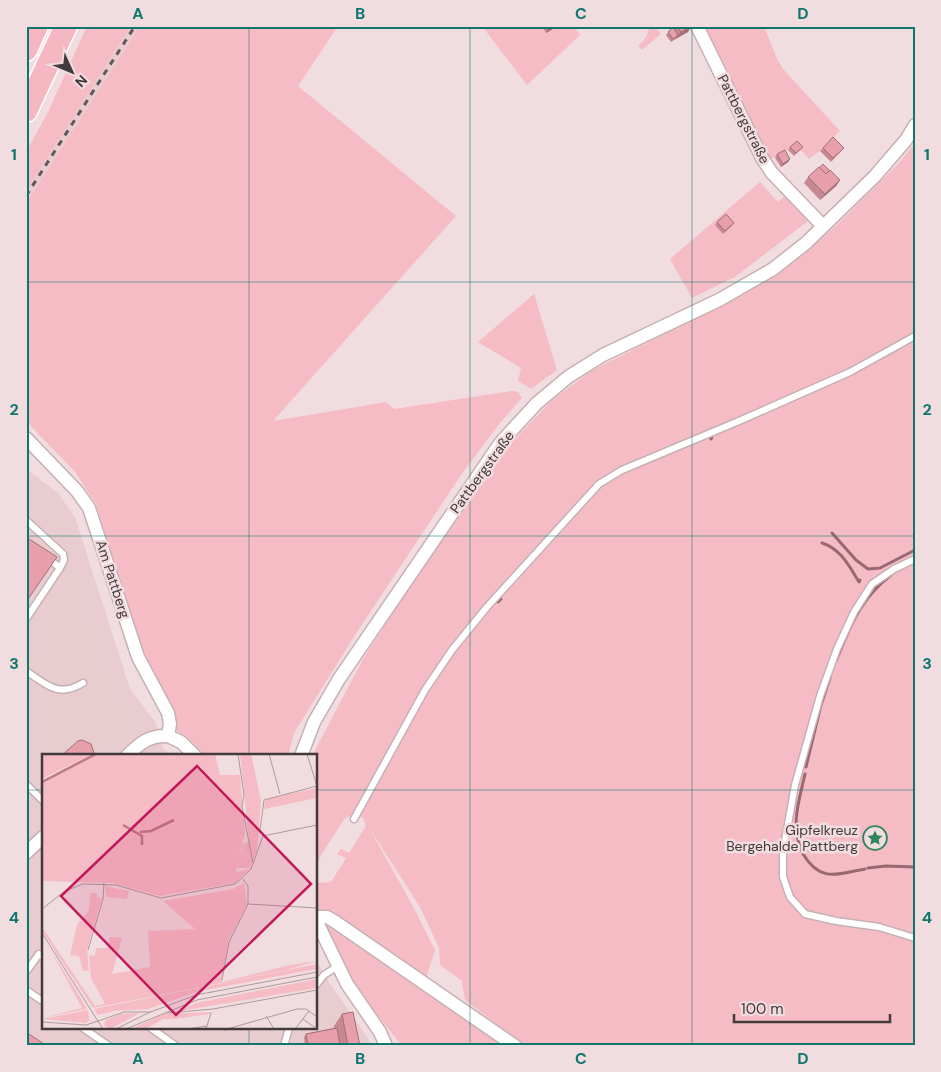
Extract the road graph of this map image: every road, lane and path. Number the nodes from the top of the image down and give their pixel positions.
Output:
1 (37, 26) edge
2 (66, 26) edge
3 (697, 26) edge
4 (26, 50) edge
5 (26, 111) edge
6 (915, 125) edge
7 (823, 226) junction
8 (915, 336) edge
9 (26, 438) edge
10 (26, 520) edge
11 (38, 552) edge
12 (915, 559) edge
13 (60, 568) junction
14 (26, 619) edge
15 (26, 671) edge
16 (83, 683) dead end
17 (168, 736) junction
18 (129, 754) edge
19 (193, 754) edge
20 (302, 754) edge
21 (26, 784) edge
22 (42, 800) edge
23 (354, 819) dead end
24 (42, 838) edge
25 (26, 853) edge
26 (318, 919) edge
27 (318, 923) edge
28 (915, 938) edge
29 (42, 956) edge
30 (338, 966) junction
31 (26, 972) edge
32 (318, 983) edge
33 (26, 990) edge
34 (42, 1001) edge
35 (87, 1030) edge
36 (154, 1030) edge
37 (289, 1030) edge
38 (110, 1046) edge
39 (176, 1046) edge
40 (284, 1046) edge
41 (386, 1046) edge
42 (515, 1046) edge

1 - 4 highway
2 - 5 highway
3 - 7 street, Pattbergstraße
6 - 7 street, Pattbergstraße
7 - 20 street, Pattbergstraße
8 - 23 lane
9 - 17 street, Am Pattberg
10 - 13 lane
11 - 13 lane
12 - 28 lane
13 - 14 lane
15 - 16 lane
17 - 18 street
17 - 19 street
21 - 22 lane
24 - 25 street
26 - 42 street
27 - 30 street
29 - 31 lane
30 - 32 lane
30 - 41 street
33 - 34 lane
35 - 38 lane
36 - 39 lane
37 - 40 lane

